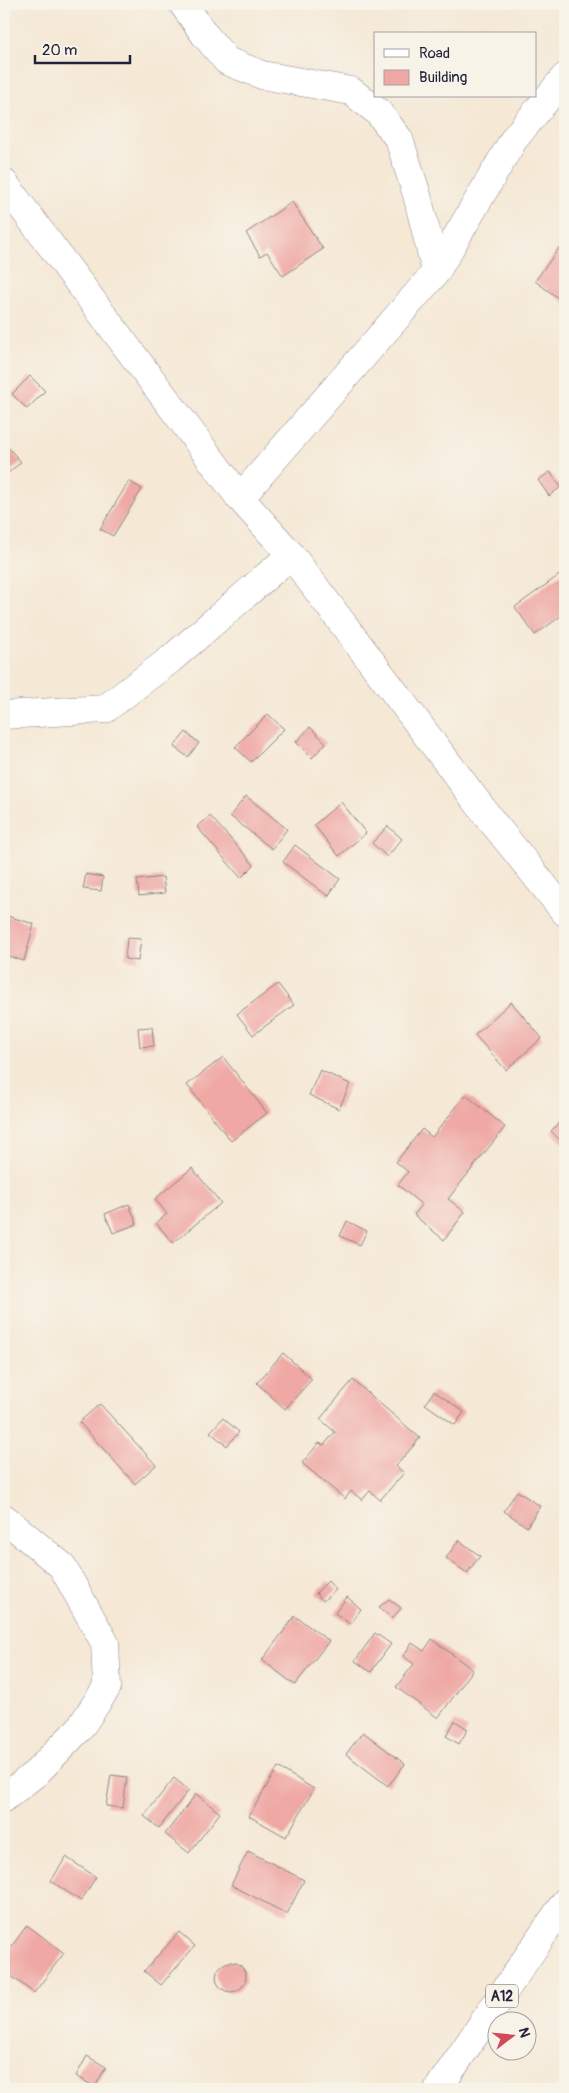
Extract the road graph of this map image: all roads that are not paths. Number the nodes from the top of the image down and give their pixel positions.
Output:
1 (183, 4) edge
2 (565, 77) edge
3 (4, 183) edge
4 (436, 272) junction
5 (240, 498) junction
6 (291, 555) junction
7 (4, 715) edge
8 (565, 912) edge
9 (4, 1518) edge
10 (4, 1798) edge
11 (565, 1902) edge
12 (438, 2089) edge

1 - 4 street
2 - 4 street
3 - 5 street
4 - 5 street
5 - 6 street
6 - 7 street
6 - 8 street
9 - 10 street
11 - 12 street, A12

